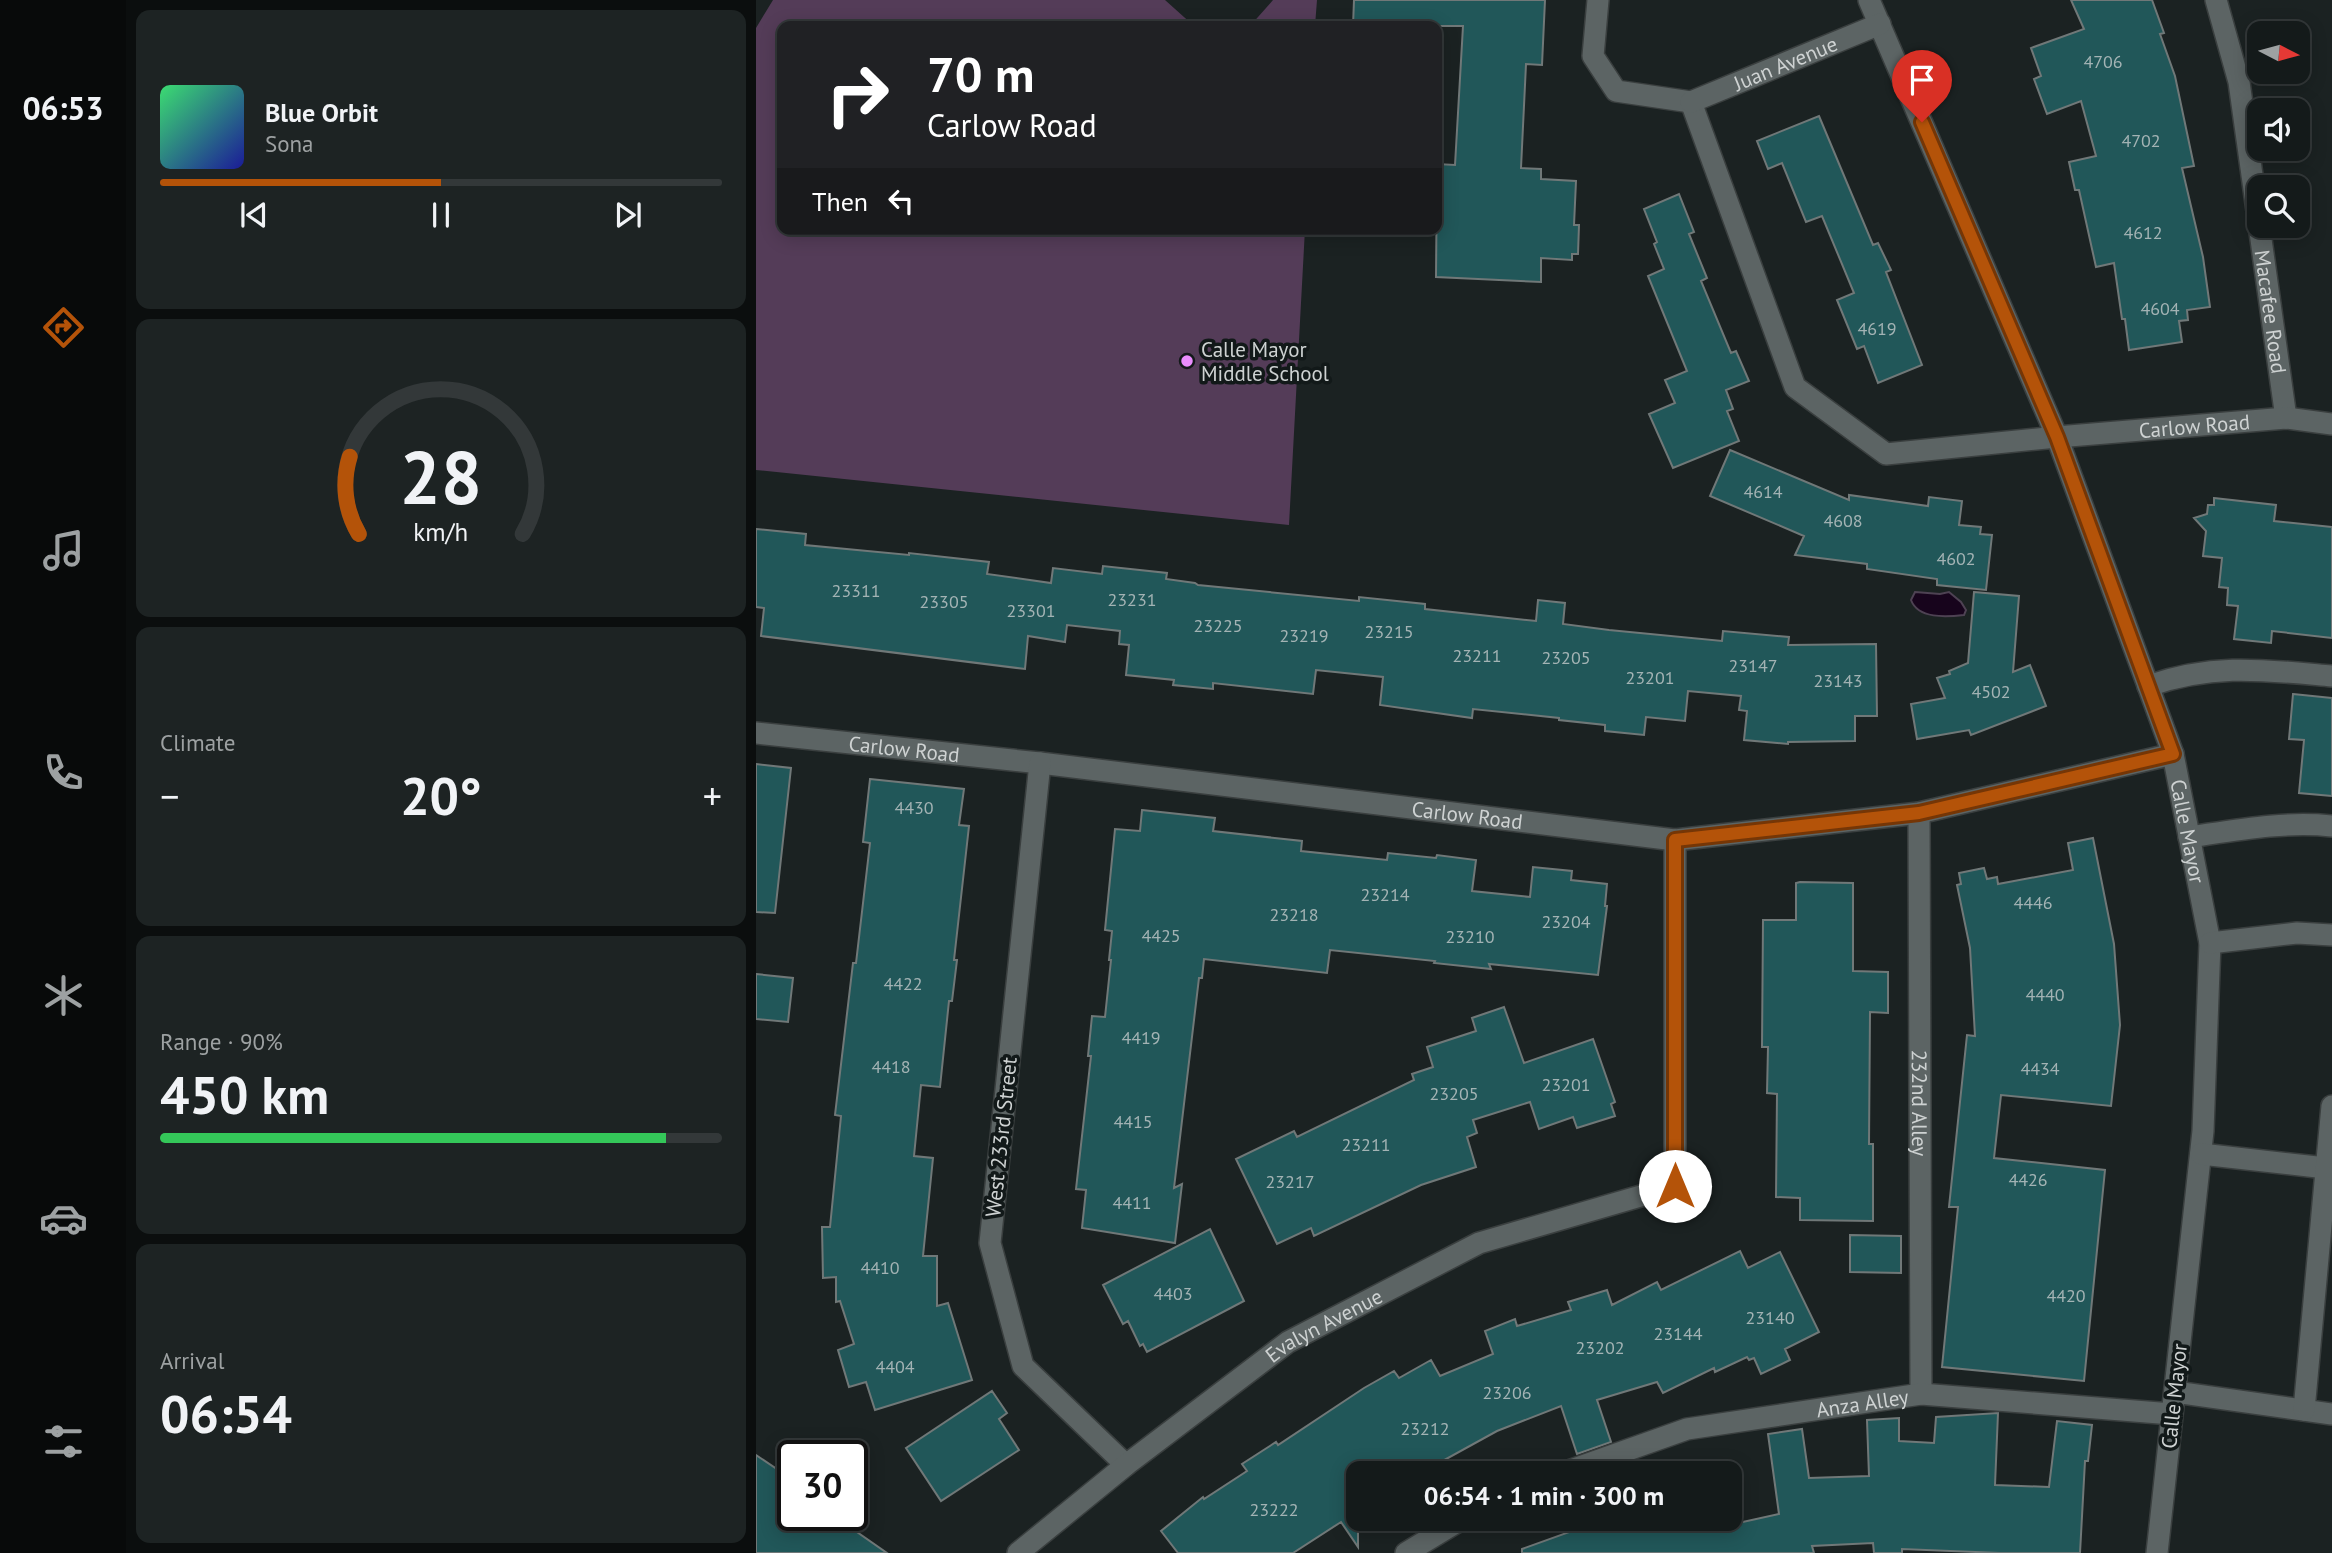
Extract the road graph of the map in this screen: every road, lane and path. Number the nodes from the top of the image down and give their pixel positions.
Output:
1 (1598, 0) edge
2 (1869, 0) edge
3 (2216, 0) edge
4 (1880, 24) junction
5 (1691, 102) junction
6 (2286, 418) junction
7 (2332, 424) edge
8 (2057, 437) junction
9 (2332, 676) edge
10 (2148, 686) junction
11 (756, 733) edge
12 (2173, 754) junction
13 (1040, 763) junction
14 (1919, 813) junction
15 (2332, 826) edge
16 (2189, 837) junction
17 (1675, 840) junction
18 (2332, 935) edge
19 (2210, 943) junction
20 (2332, 1106) edge
21 (2201, 1154) junction
22 (2326, 1168) junction
23 (2175, 1392) junction
24 (1922, 1394) junction
25 (2304, 1410) junction
26 (2172, 1414) junction
27 (2332, 1415) edge
28 (1597, 1461) edge
29 (1126, 1465) junction
30 (1442, 1531) edge
31 (1018, 1553) edge
32 (1405, 1553) edge
33 (2157, 1553) edge

1 - 5 street
2 - 4 street, Calle Mayor
3 - 6 street, Macafee Road
4 - 5 street, Juan Avenue
4 - 8 street, Calle Mayor
5 - 8 street, Carlow Road
6 - 7 street, Carlow Road
6 - 8 street, Carlow Road
8 - 10 street, Calle Mayor
9 - 10 street
10 - 12 street, Calle Mayor
11 - 13 street, Carlow Road
12 - 14 street, Carlow Road
12 - 16 street, Calle Mayor
13 - 17 street, Carlow Road
13 - 29 street, West 233rd Street
14 - 17 street, Carlow Road
14 - 24 street, 232nd Alley
15 - 16 street
16 - 19 street, Calle Mayor
17 - 29 street, Evalyn Avenue
18 - 19 street
19 - 21 street, Calle Mayor
20 - 22 street
21 - 22 street
21 - 23 street, Calle Mayor
22 - 25 street
23 - 25 street
23 - 26 street, Calle Mayor
24 - 26 street, Anza Alley
24 - 28 street, Anza Alley
25 - 27 street
26 - 33 street, Calle Mayor
29 - 31 street, Evalyn Avenue
30 - 32 street

